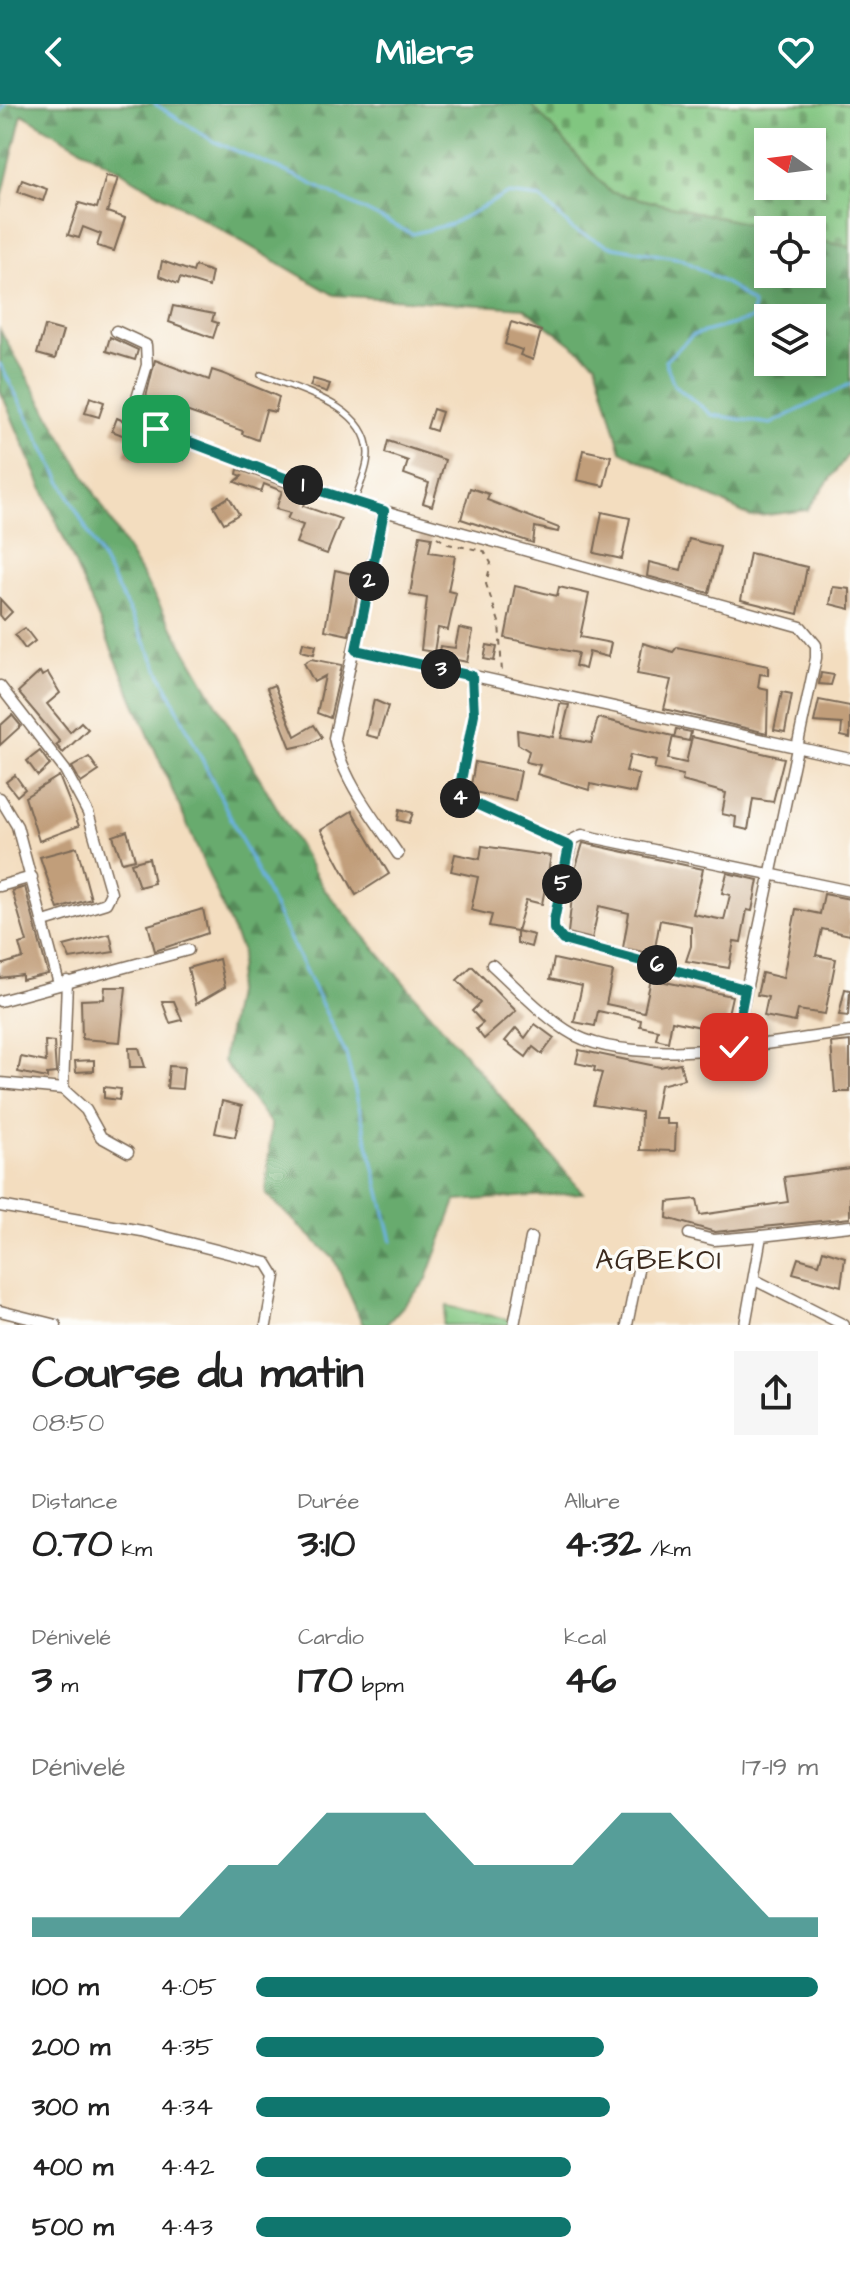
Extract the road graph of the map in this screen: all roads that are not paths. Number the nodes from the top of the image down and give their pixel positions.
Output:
1 (116, 331) dead end
2 (261, 375) dead end
3 (353, 503) junction
4 (384, 511) junction
5 (356, 650) junction
6 (0, 686) edge
7 (4, 700) edge
8 (799, 748) junction
9 (850, 759) edge
10 (0, 798) edge
11 (398, 854) dead end
12 (772, 872) junction
13 (32, 877) junction
14 (0, 886) edge
15 (850, 891) edge
16 (44, 922) junction
17 (188, 950) dead end
18 (492, 965) dead end
19 (63, 982) junction
20 (745, 989) junction
21 (0, 1001) edge
22 (850, 1032) edge
23 (734, 1047) junction
24 (0, 1083) edge
25 (63, 1089) junction
26 (128, 1152) dead end
27 (0, 1206) edge
28 (850, 1226) edge
29 (689, 1234) dead end
30 (761, 1236) junction
31 (531, 1238) dead end
32 (641, 1255) dead end
33 (755, 1280) junction
34 (0, 1311) edge
35 (54, 1325) edge
36 (266, 1325) edge
37 (514, 1325) edge
38 (627, 1325) edge
39 (745, 1325) edge
40 (844, 1325) edge

1 - 3 street
2 - 3 lane
3 - 4 street
4 - 5 street
4 - 8 street
5 - 8 street
5 - 11 street
6 - 7 street
7 - 16 street
8 - 9 street
8 - 12 street
10 - 13 street
12 - 15 street
12 - 20 street
12 - 20 street
13 - 14 street
13 - 16 street
16 - 19 street
17 - 19 street
18 - 23 street
19 - 21 street
19 - 25 street
20 - 23 street
22 - 23 street
24 - 25 street
25 - 26 street
27 - 36 street
28 - 30 street
29 - 30 street
30 - 33 street
31 - 37 street
32 - 38 street
33 - 39 street
33 - 40 street
34 - 35 street

